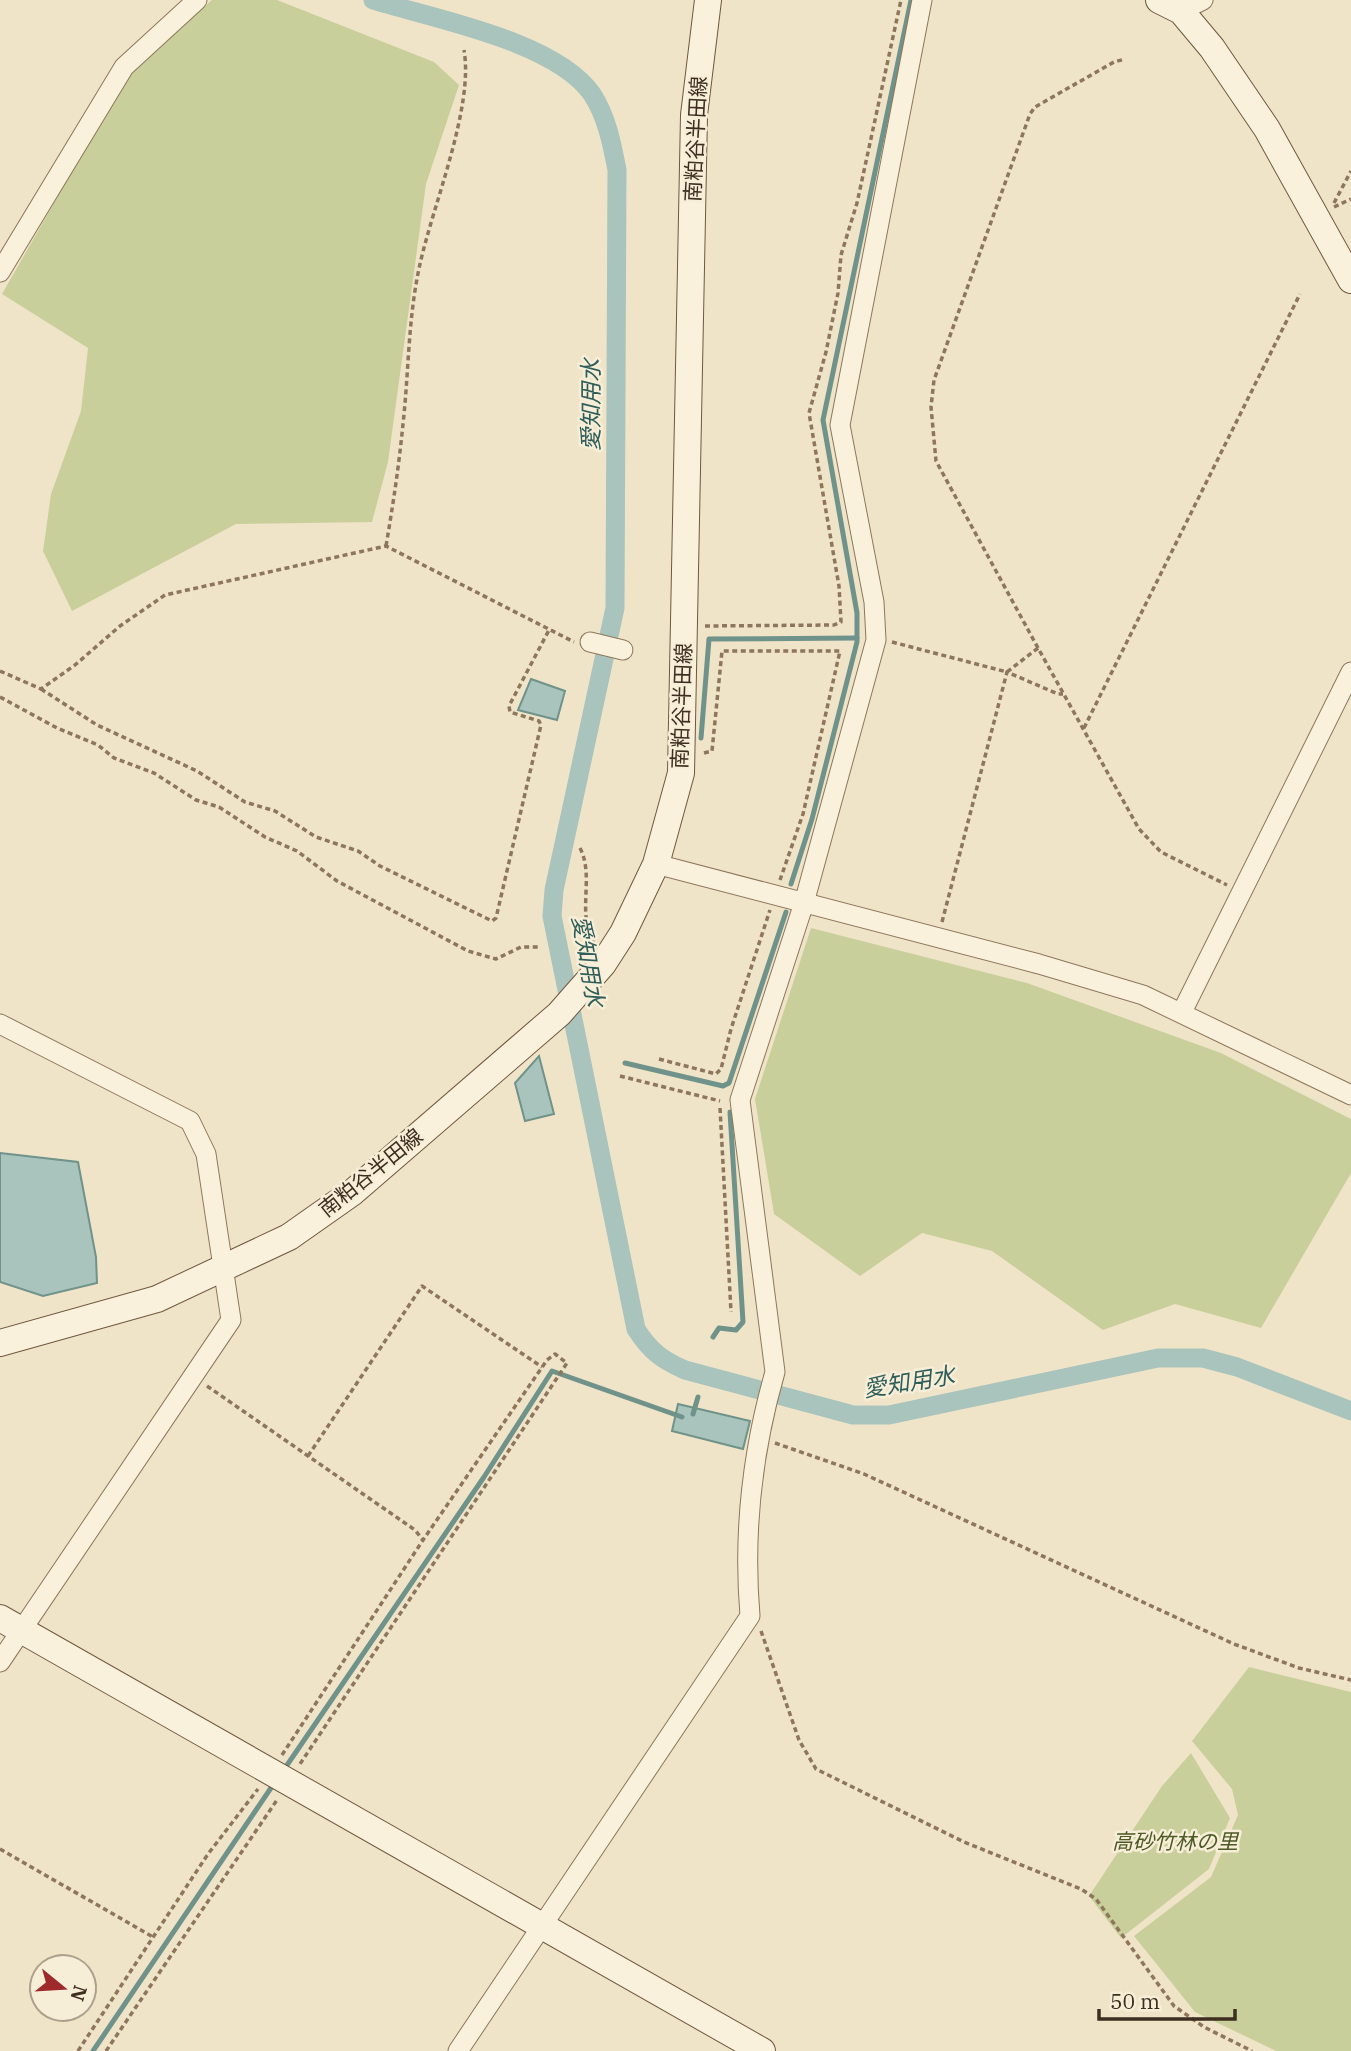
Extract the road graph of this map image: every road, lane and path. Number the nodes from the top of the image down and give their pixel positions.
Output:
1 (197, 0) edge
2 (708, 0) edge
3 (922, 0) edge
4 (1181, 4) edge
5 (464, 50) dead end
6 (1125, 59) dead end
7 (1351, 171) edge
8 (1334, 207) dead end
9 (0, 272) edge
10 (1351, 280) edge
11 (1300, 295) dead end
12 (386, 546) junction
13 (549, 630) junction
14 (876, 638) junction
15 (590, 642) joint
16 (1038, 648) junction
17 (623, 650) dead end
18 (0, 671) edge
19 (1007, 672) junction
20 (1351, 672) edge
21 (41, 689) junction
22 (1063, 694) junction
23 (0, 697) edge
24 (1083, 729) junction
25 (681, 750) junction
26 (580, 848) dead end
27 (656, 864) junction
28 (1240, 891) junction
29 (775, 895) junction
30 (804, 903) junction
31 (938, 938) junction
32 (538, 947) dead end
33 (609, 953) junction
34 (1182, 1012) junction
35 (0, 1024) edge
36 (659, 1059) dead end
37 (620, 1076) dead end
38 (1351, 1095) edge
39 (720, 1101) junction
40 (740, 1104) junction
41 (223, 1268) junction
42 (731, 1312) dead end
43 (0, 1343) edge
44 (542, 1367) junction
45 (193, 1378) junction
46 (759, 1440) junction
47 (308, 1456) junction
48 (423, 1540) junction
49 (750, 1615) junction
50 (11, 1624) edge
51 (0, 1662) edge
52 (1351, 1680) edge
53 (280, 1776) junction
54 (0, 1849) edge
55 (543, 1924) junction
56 (153, 1937) junction
57 (78, 2051) edge
58 (106, 2051) edge
59 (458, 2051) edge
60 (762, 2051) edge
61 (1252, 2051) edge

1 - 9 street
2 - 25 main road, 南粕谷半田線
3 - 14 street
4 - 10 main road
5 - 12 path
6 - 16 path
7 - 8 path
11 - 24 path
12 - 13 path
12 - 21 path
13 - 15 path
13 - 21 path
14 - 19 path
14 - 30 street
15 - 17 street
16 - 19 path
16 - 22 path
18 - 21 path
19 - 22 path
19 - 31 path
20 - 28 street
22 - 24 path
23 - 32 path
24 - 28 path
25 - 27 main road, 南粕谷半田線
25 - 29 path
26 - 33 path
27 - 29 street
27 - 33 main road, 南粕谷半田線
28 - 34 street
29 - 30 street
29 - 36 path
30 - 31 street
30 - 40 street
31 - 34 street
33 - 41 main road, 南粕谷半田線
34 - 38 street
35 - 41 street
37 - 39 path
39 - 40 path
39 - 42 path
40 - 46 street
41 - 43 main road, 南粕谷半田線
41 - 45 street
44 - 47 path
44 - 48 path
44 - 53 path
45 - 47 path
45 - 50 street
46 - 49 street
46 - 52 path
47 - 48 path
48 - 53 path
49 - 55 street
49 - 61 path
50 - 51 street
50 - 53 main road
53 - 55 main road
53 - 56 path
53 - 58 path
54 - 56 path
55 - 59 street
55 - 60 main road
56 - 57 path

